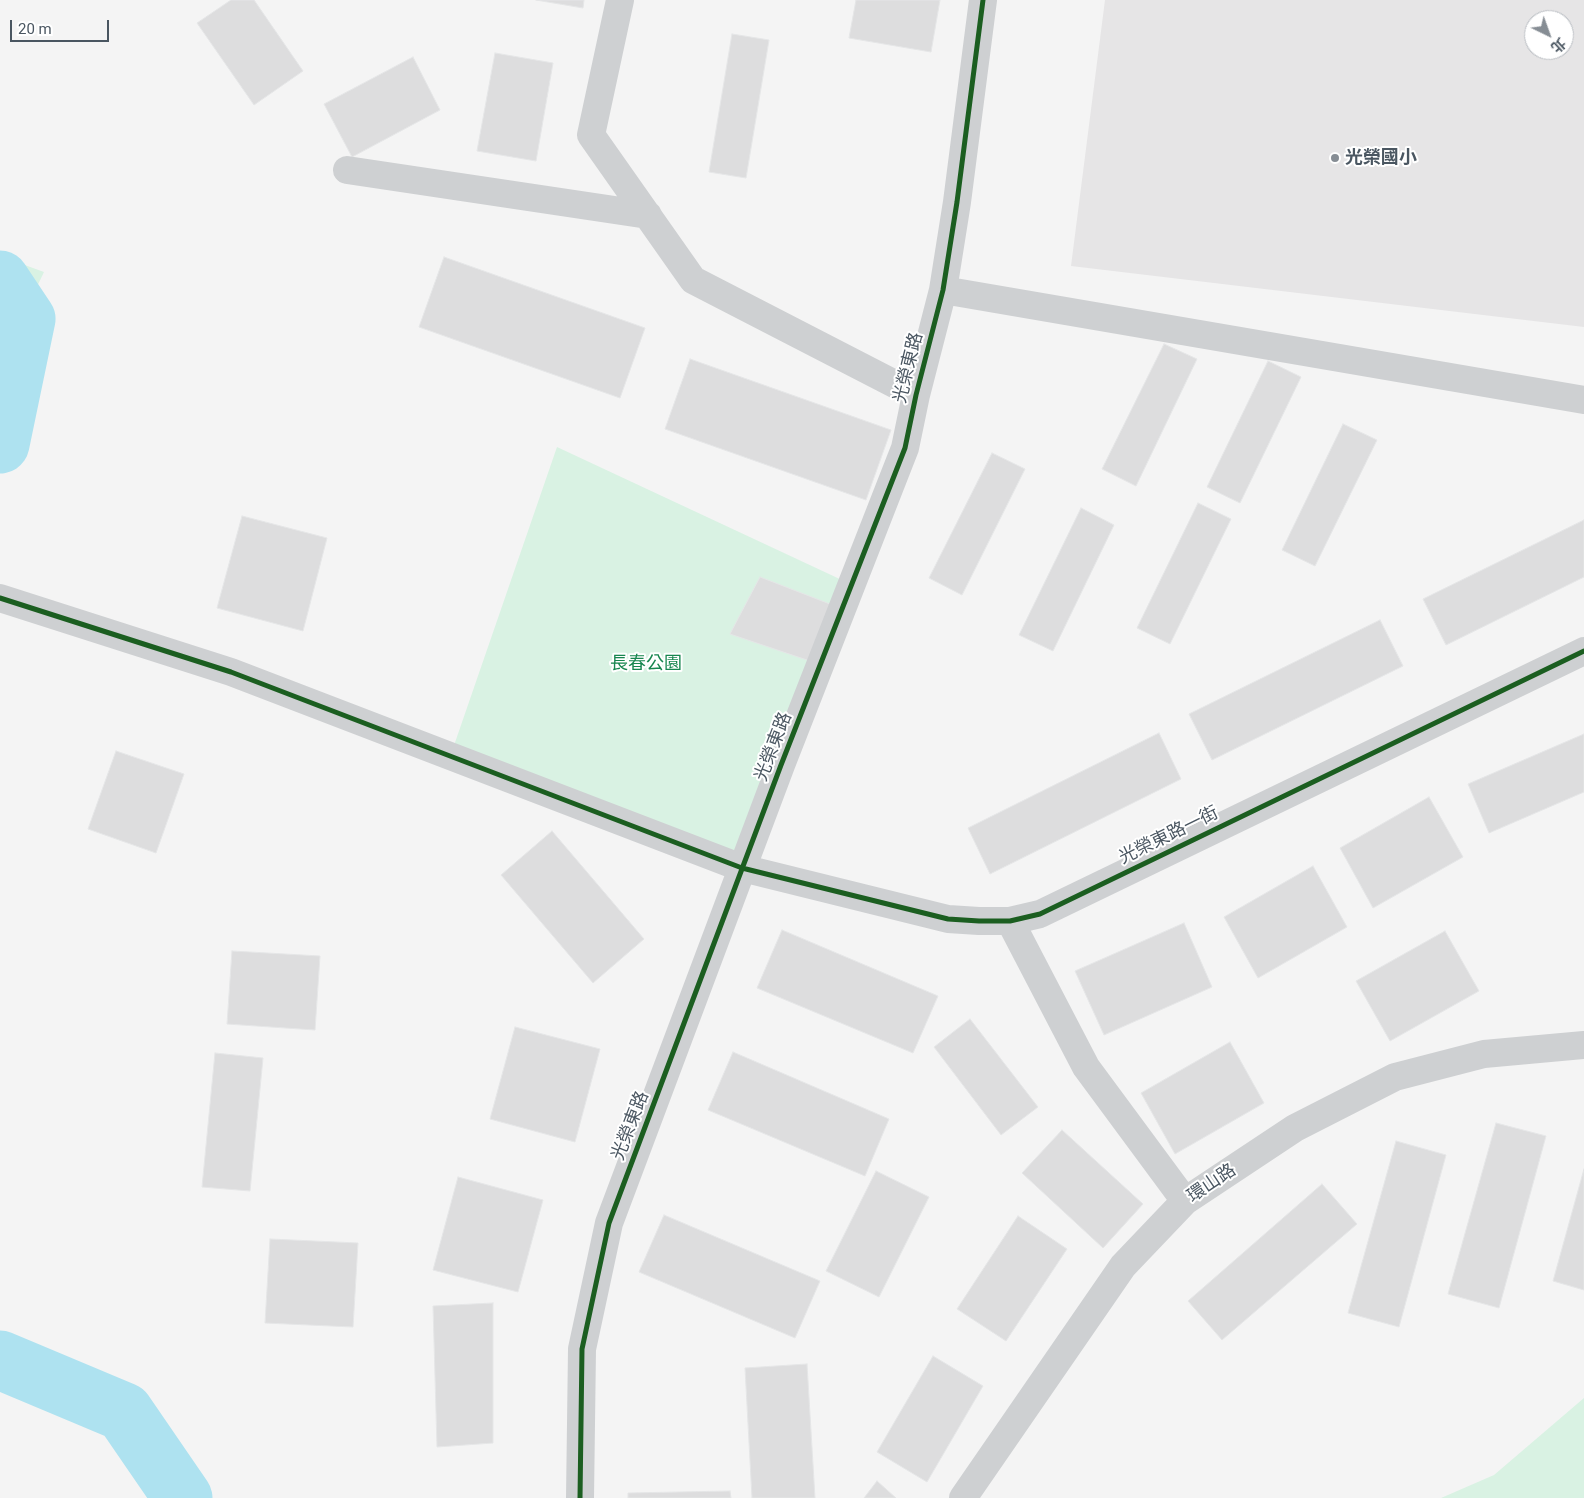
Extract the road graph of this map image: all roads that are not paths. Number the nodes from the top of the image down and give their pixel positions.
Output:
1 (620, 0) edge
2 (984, 0) edge
3 (347, 170) dead end
4 (648, 216) junction
5 (943, 290) junction
6 (916, 395) junction
7 (1584, 400) edge
8 (0, 598) edge
9 (1584, 651) edge
10 (742, 868) junction
11 (1010, 921) junction
12 (1584, 1045) edge
13 (1185, 1201) junction
14 (580, 1498) edge
15 (963, 1498) edge

1 - 4 street
2 - 5 street, 光榮東路
3 - 4 street
4 - 6 street
5 - 6 street, 光榮東路
5 - 7 street
6 - 10 street, 光榮東路
8 - 10 street, 光榮東路一街
9 - 11 street, 光榮東路一街
10 - 11 street, 光榮東路一街
10 - 14 street, 光榮東路
11 - 13 street
12 - 13 street, 環山路
13 - 15 street, 環山路

